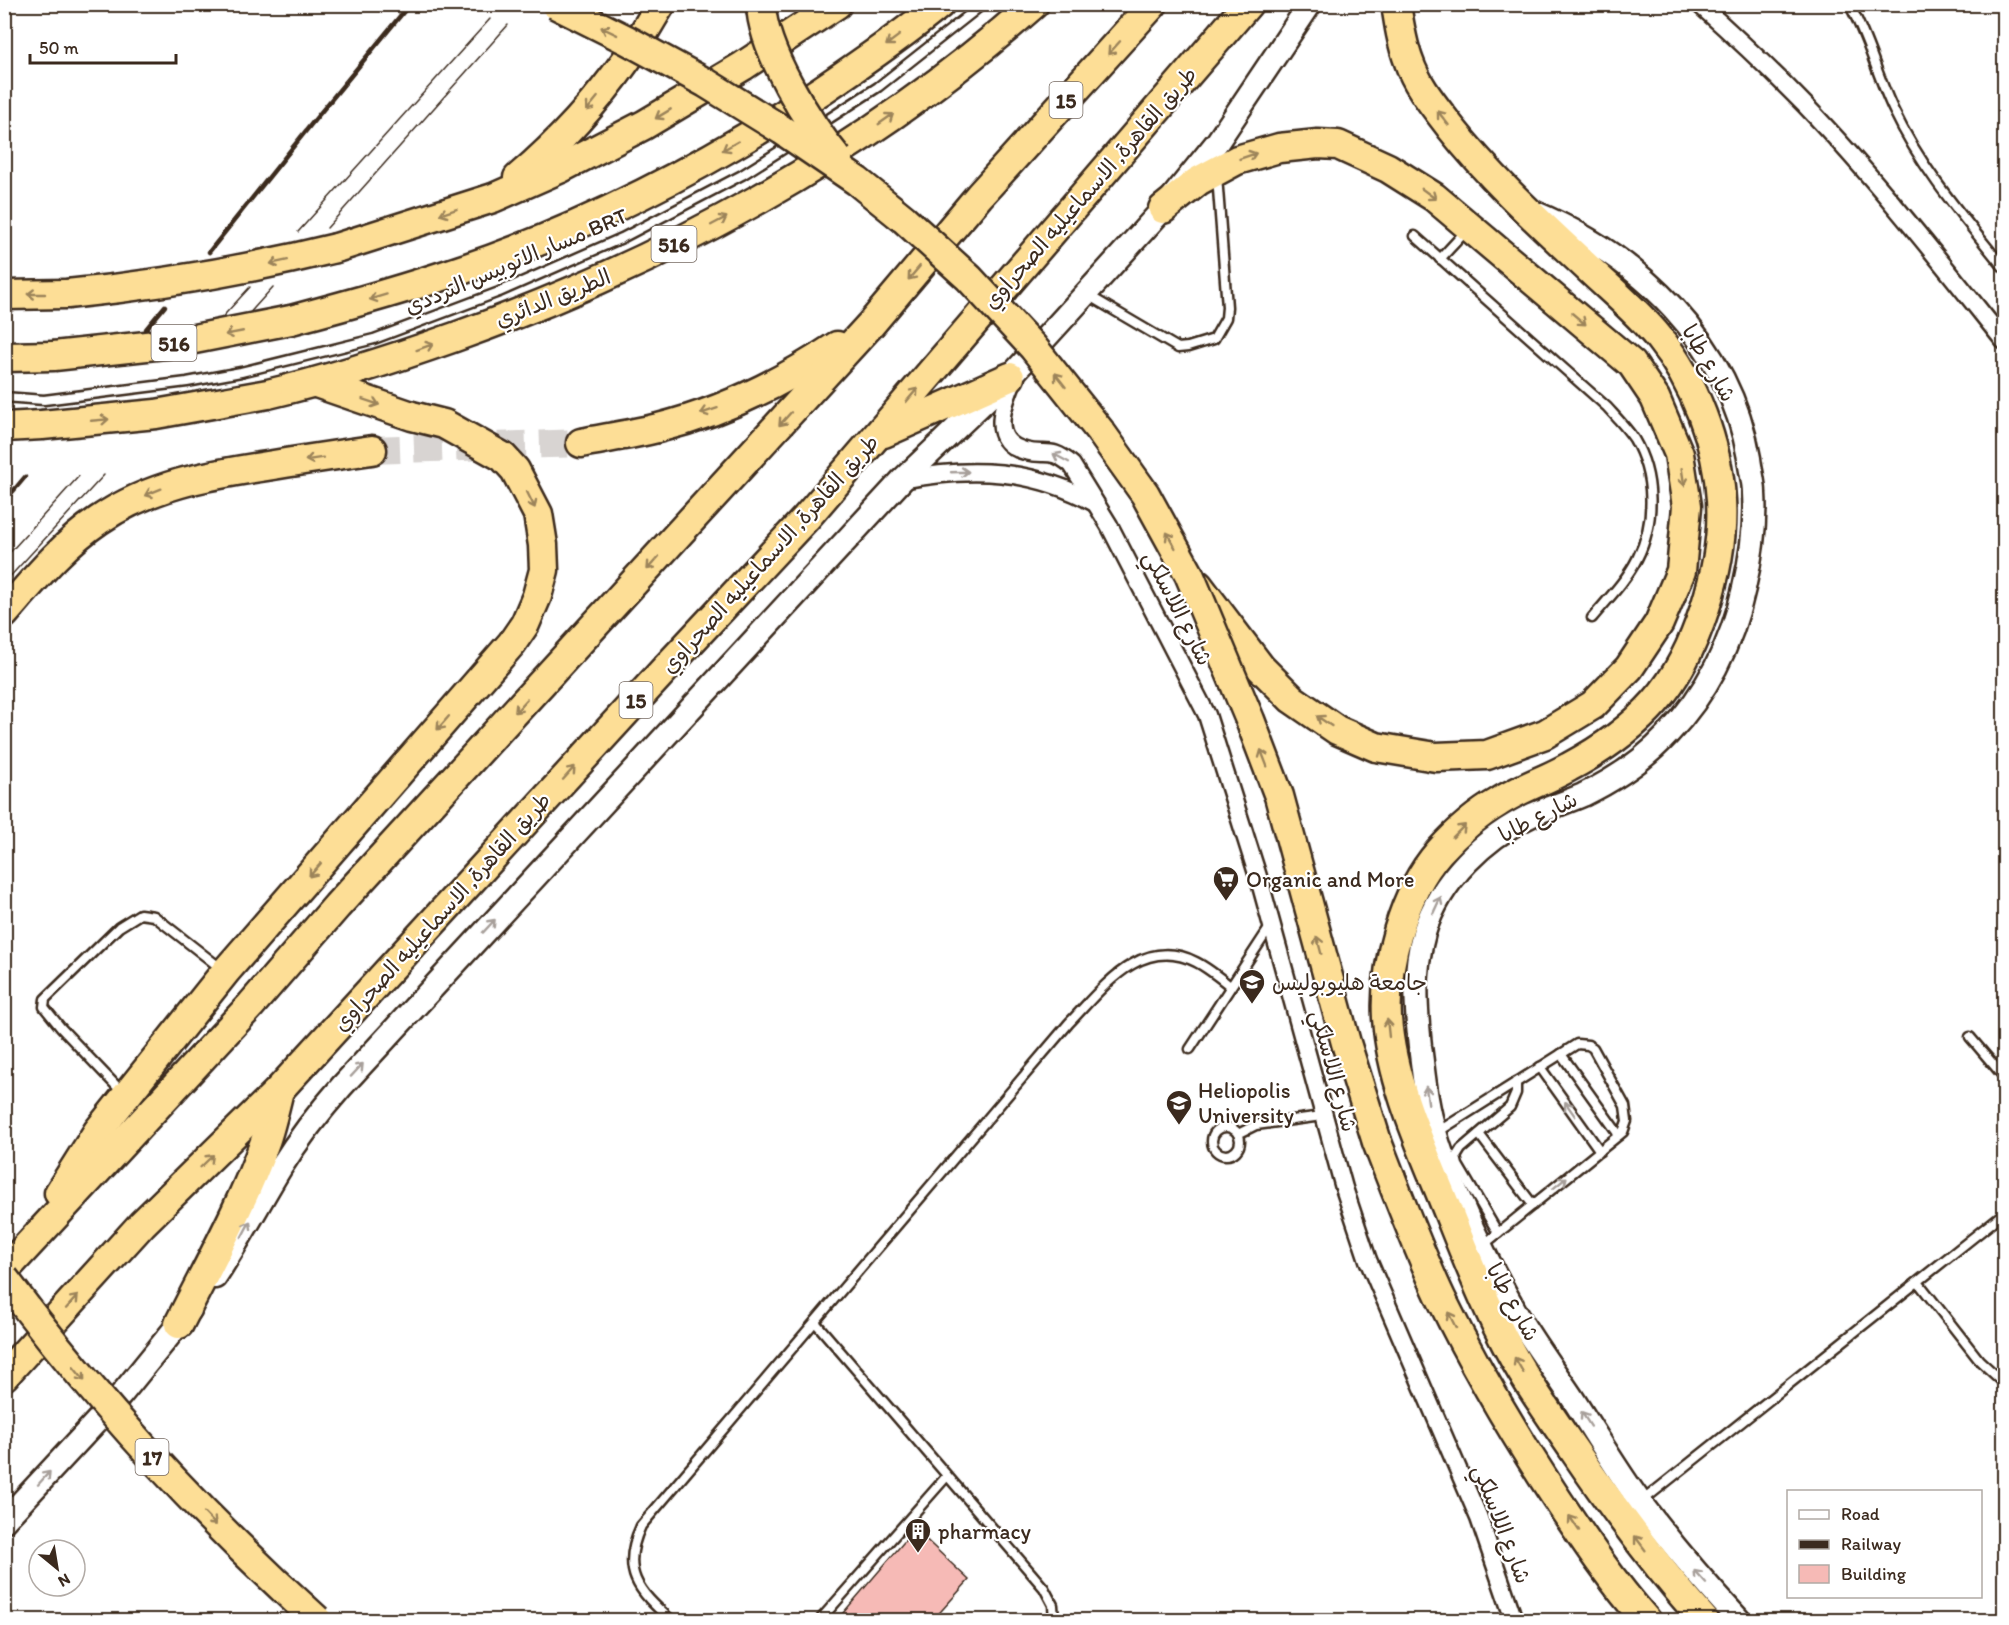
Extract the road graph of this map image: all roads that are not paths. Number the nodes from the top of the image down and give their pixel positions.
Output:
1 (555, 4) edge
2 (661, 4) edge
3 (761, 4) edge
4 (837, 4) edge
5 (940, 4) edge
6 (983, 4) edge
7 (1034, 4) edge
8 (1153, 4) edge
9 (1248, 4) edge
10 (1310, 4) edge
11 (1396, 4) edge
12 (1700, 4) edge
13 (1849, 4) edge
14 (1217, 169) junction
15 (857, 181) junction
16 (493, 198) junction
17 (1163, 208) junction
18 (1524, 208) junction
19 (1470, 226) junction
20 (1415, 236) dead end
21 (1440, 259) junction
22 (2004, 268) edge
23 (1086, 294) junction
24 (4, 295) edge
25 (871, 324) junction
26 (2004, 341) edge
27 (4, 357) edge
28 (1014, 372) junction
29 (316, 383) junction
30 (4, 397) edge
31 (4, 427) edge
32 (876, 437) junction
33 (582, 443) tunnel mouth
34 (372, 450) tunnel mouth
35 (902, 480) junction
36 (1096, 503) junction
37 (1190, 574) junction
38 (4, 614) edge
39 (1592, 618) dead end
40 (1272, 924) junction
41 (226, 971) junction
42 (1230, 986) junction
43 (1970, 1037) dead end
44 (1190, 1049) dead end
45 (1561, 1054) junction
46 (1540, 1067) junction
47 (2004, 1077) edge
48 (1516, 1082) junction
49 (279, 1090) junction
50 (126, 1096) junction
51 (1322, 1116) junction
52 (1238, 1134) dead end
53 (1435, 1134) junction
54 (1479, 1134) junction
55 (1619, 1135) junction
56 (1600, 1151) junction
57 (1533, 1205) junction
58 (2004, 1212) edge
59 (1490, 1240) junction
60 (9, 1269) edge
61 (1918, 1282) junction
62 (815, 1322) junction
63 (179, 1324) junction
64 (1512, 1329) junction
65 (4, 1376) edge
66 (2004, 1383) edge
67 (947, 1476) junction
68 (1640, 1502) junction
69 (4, 1521) edge
70 (317, 1620) edge
71 (671, 1620) edge
72 (820, 1620) edge
73 (1054, 1620) edge
74 (1514, 1620) edge
75 (1646, 1620) edge
76 (1704, 1620) edge
77 (1739, 1620) edge

15 -> 1 highway, bridge
2 -> 16 highway
3 - 15 highway, bridge
4 -> 16 highway
5 -> 27 highway, 516, bridge
6 - 30 lane, مسار الاتوبيس الترددي BRT
29 -> 7 highway, الطريق الدائري / 516
8 -> 25 highway, 15
32 -> 9 highway, طريق القاهرة, الاسماعيليه الصحراوي / 15
10 - 17 street
18 -> 11 highway
12 - 26 street
13 - 22 lane
14 - 17 highway
14 -> 19 highway
14 - 23 lane
37 -> 15 highway, bridge
16 -> 24 highway, bridge
17 - 23 street
53 -> 18 street, شارع طابا
64 -> 18 highway
19 - 21 lane
19 -> 37 highway
20 - 21 lane
21 - 39 lane
23 - 28 street
25 -> 33 highway
25 -> 60 highway, 15
28 - 32 highway
28 - 35 street
36 -> 28 street, شارع اللاسلكي
31 -> 29 highway, الطريق الدائري / 516, bridge
29 -> 41 highway
49 -> 32 highway, طريق القاهرة, الاسماعيليه الصحراوي / 15
34 -> 38 highway
35 -> 36 street
63 -> 35 street
36 - 40 street, شارع اللاسلكي
75 -> 37 highway, bridge
40 - 42 lane
40 - 51 street, شارع اللاسلكي
41 - 50 highway
41 - 50 lane
42 - 44 lane
42 - 62 lane
43 - 47 lane
45 - 46 lane
45 - 55 lane
45 - 55 lane
46 - 48 lane
56 -> 46 lane
48 - 53 lane
48 - 54 lane
49 - 63 highway
65 -> 49 highway, طريق القاهرة, الاسماعيليه الصحراوي / 15
50 - 60 highway
51 - 52 lane
51 - 74 street, شارع اللاسلكي
53 - 59 street, شارع طابا
54 - 57 lane
54 - 59 lane
55 - 56 lane
57 -> 56 lane
57 - 59 lane
58 - 61 lane
59 - 64 street, شارع طابا
60 -> 70 highway, 17, bridge
61 - 66 lane
61 - 68 lane
62 - 67 lane
62 - 71 lane
69 -> 63 street
68 -> 64 street, شارع طابا
76 -> 64 highway
67 - 72 lane
67 - 73 lane
77 -> 68 street, شارع طابا

